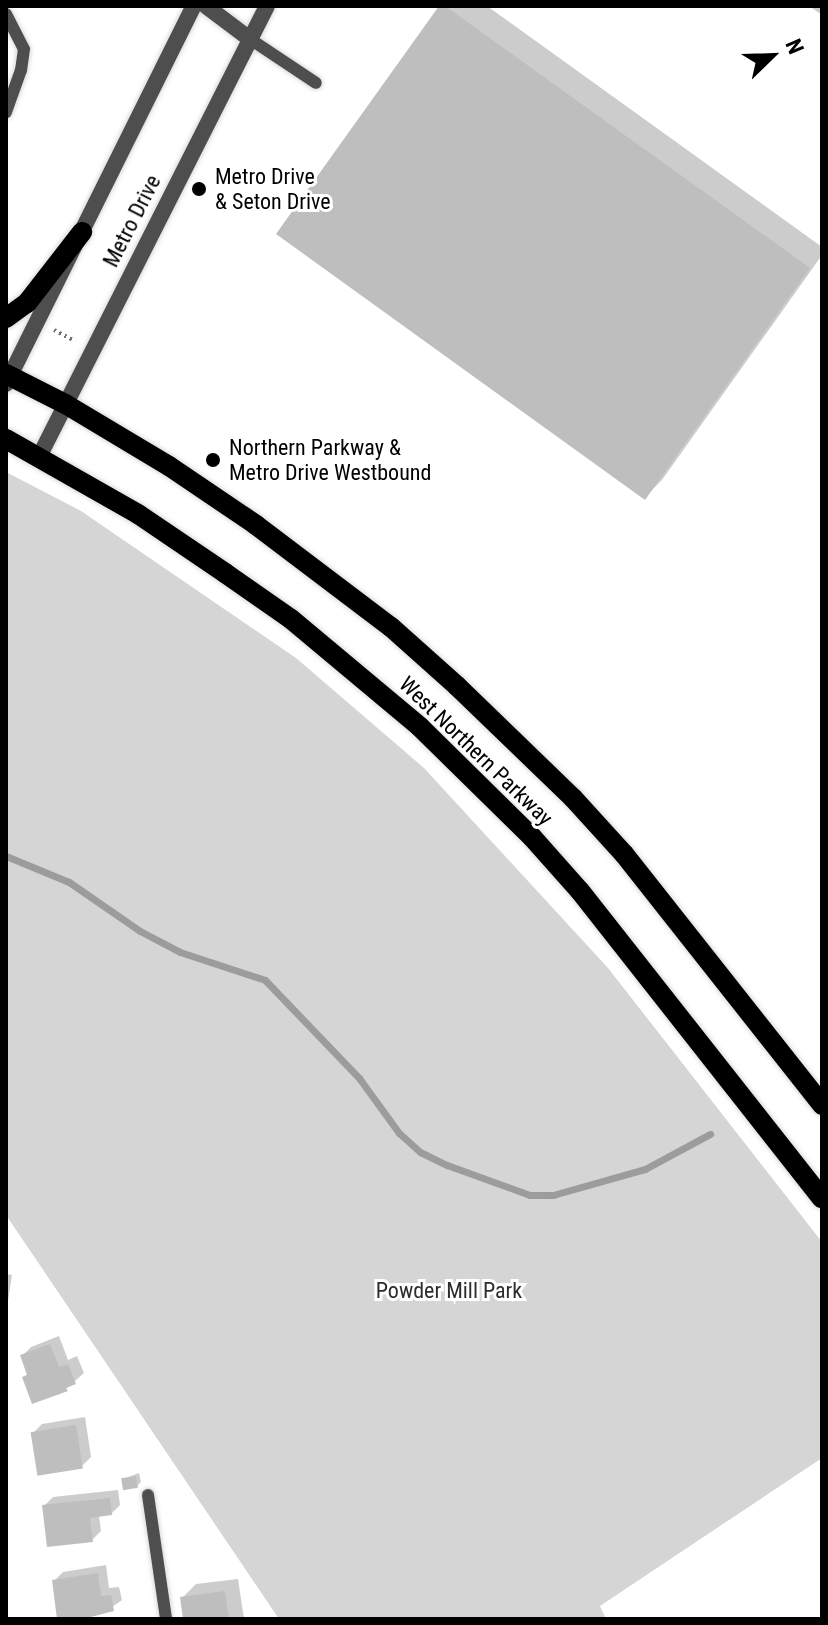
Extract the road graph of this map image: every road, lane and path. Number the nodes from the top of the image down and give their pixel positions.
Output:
1 (194, 6) edge
2 (206, 6) edge
3 (267, 6) edge
4 (6, 14) edge
5 (250, 39) junction
6 (316, 83) dead end
7 (6, 112) edge
8 (82, 232) junction
9 (6, 318) edge
10 (52, 329) dead end
11 (81, 344) dead end
12 (7, 378) edge
13 (67, 405) junction
14 (6, 439) edge
15 (39, 457) junction
16 (822, 1105) edge
17 (822, 1198) edge
18 (148, 1495) dead end
19 (166, 1619) edge

1 - 8 street, Metro Drive
2 - 5 street
3 - 5 street, Metro Drive
4 - 7 lane
5 - 6 lane
5 - 13 street, Metro Drive
8 - 9 main road
8 - 12 street, Metro Drive
10 - 11 path
12 - 13 main road, West Northern Parkway
13 - 15 street, Metro Drive
13 - 16 main road, West Northern Parkway
14 - 15 main road, West Northern Parkway
15 - 17 main road, West Northern Parkway
18 - 19 lane

